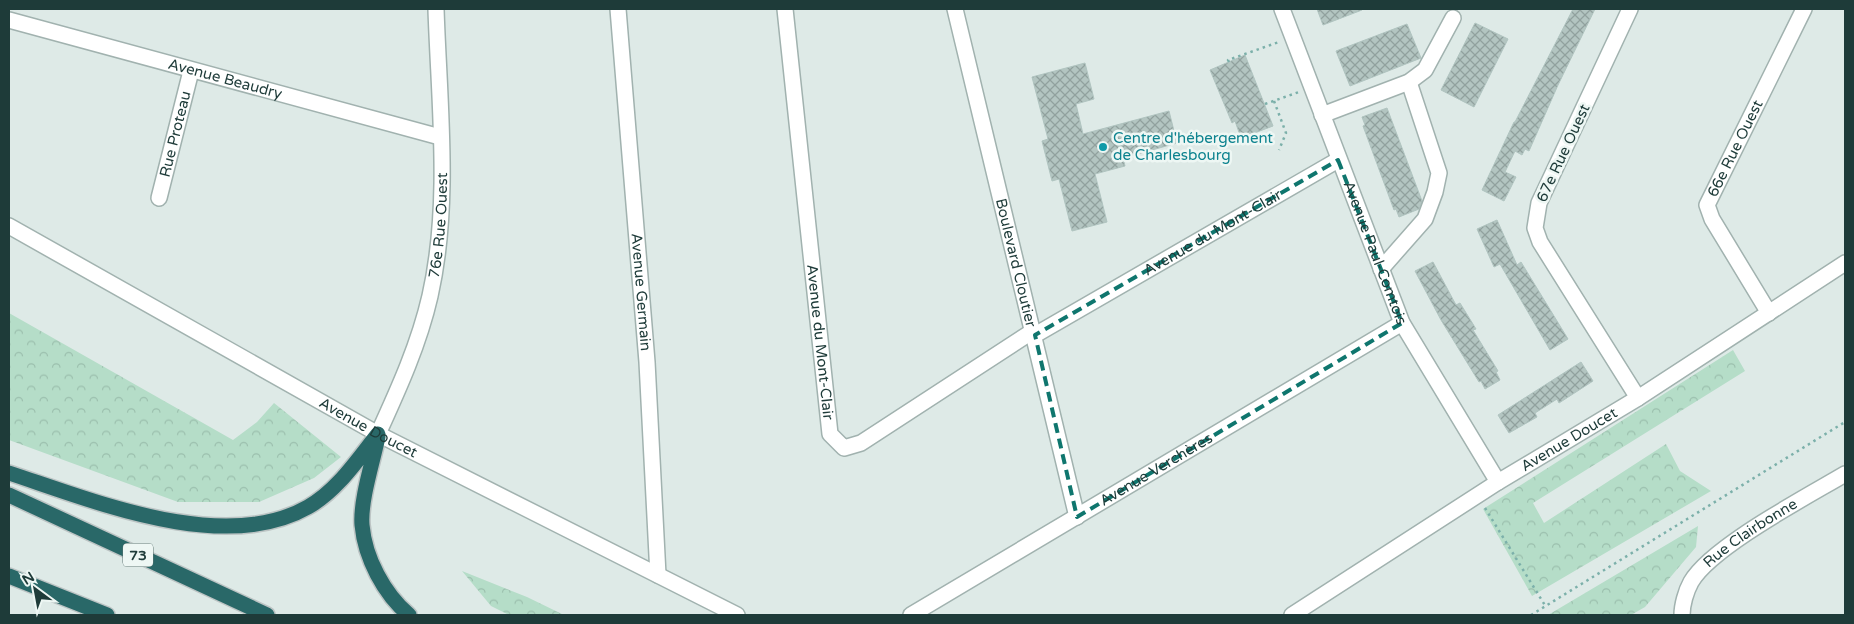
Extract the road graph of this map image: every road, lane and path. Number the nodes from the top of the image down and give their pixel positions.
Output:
1 (436, 9) edge
2 (618, 9) edge
3 (785, 9) edge
4 (955, 9) edge
5 (1282, 9) edge
6 (1630, 9) edge
7 (1804, 9) edge
8 (1453, 18) dead end
9 (9, 20) edge
10 (1293, 37) junction
11 (1229, 62) dead end
12 (191, 70) junction
13 (1408, 82) junction
14 (1311, 87) junction
15 (1274, 101) junction
16 (1265, 104) dead end
17 (1322, 115) junction
18 (440, 137) junction
19 (1279, 150) dead end
20 (1338, 160) junction
21 (159, 198) dead end
22 (9, 226) edge
23 (1845, 263) edge
24 (1381, 269) junction
25 (1768, 313) junction
26 (1402, 323) junction
27 (1034, 333) junction
28 (1638, 398) junction
29 (1845, 422) edge
30 (378, 434) junction
31 (9, 473) edge
32 (1845, 474) edge
33 (1498, 482) junction
34 (9, 495) edge
35 (1477, 495) junction
36 (1077, 517) junction
37 (658, 575) junction
38 (9, 576) edge
39 (1546, 607) junction
40 (107, 615) edge
41 (267, 615) edge
42 (409, 615) edge
43 (737, 615) edge
44 (911, 615) edge
45 (1292, 615) edge
46 (1532, 615) edge
47 (1682, 615) edge

1 - 18 street, 76e Rue Ouest
2 - 37 street, Avenue Germain
3 - 27 street, Avenue du Mont-Clair
4 - 27 street, Boulevard Cloutier
5 - 10 street, Avenue Paul-Comtois
6 - 28 street, 67e Rue Ouest
7 - 25 street, 66e Rue Ouest
8 - 13 street
9 - 12 street, Avenue Beaudry
10 - 11 path
10 - 14 street, Avenue Paul-Comtois
12 - 18 street, Avenue Beaudry
12 - 21 street, Rue Proteau
13 - 17 street
13 - 24 street
14 - 15 path
14 - 17 street, Avenue Paul-Comtois
15 - 16 path
15 - 19 path
17 - 20 street, Avenue Paul-Comtois
18 - 30 street, 76e Rue Ouest
20 - 24 street, Avenue Paul-Comtois
20 - 27 street, Avenue du Mont-Clair
22 - 30 street, Avenue Doucet
23 - 25 street, Avenue Doucet
24 - 26 street, Avenue Paul-Comtois
25 - 28 street, Avenue Doucet
26 - 33 street, Avenue Paul-Comtois
26 - 36 street, Avenue Verchères
27 - 36 street, Boulevard Cloutier
28 - 33 street, Avenue Doucet
29 - 39 path
30 - 31 highway
30 - 37 street, Avenue Doucet
30 - 42 highway
32 - 47 street, Rue Clairbonne
33 - 35 street, Avenue Doucet
34 - 41 highway, 73
35 - 39 path
35 - 45 street, Avenue Doucet
36 - 44 street, Avenue Verchères
37 - 43 street, Avenue Doucet
38 - 40 highway
39 - 46 path

